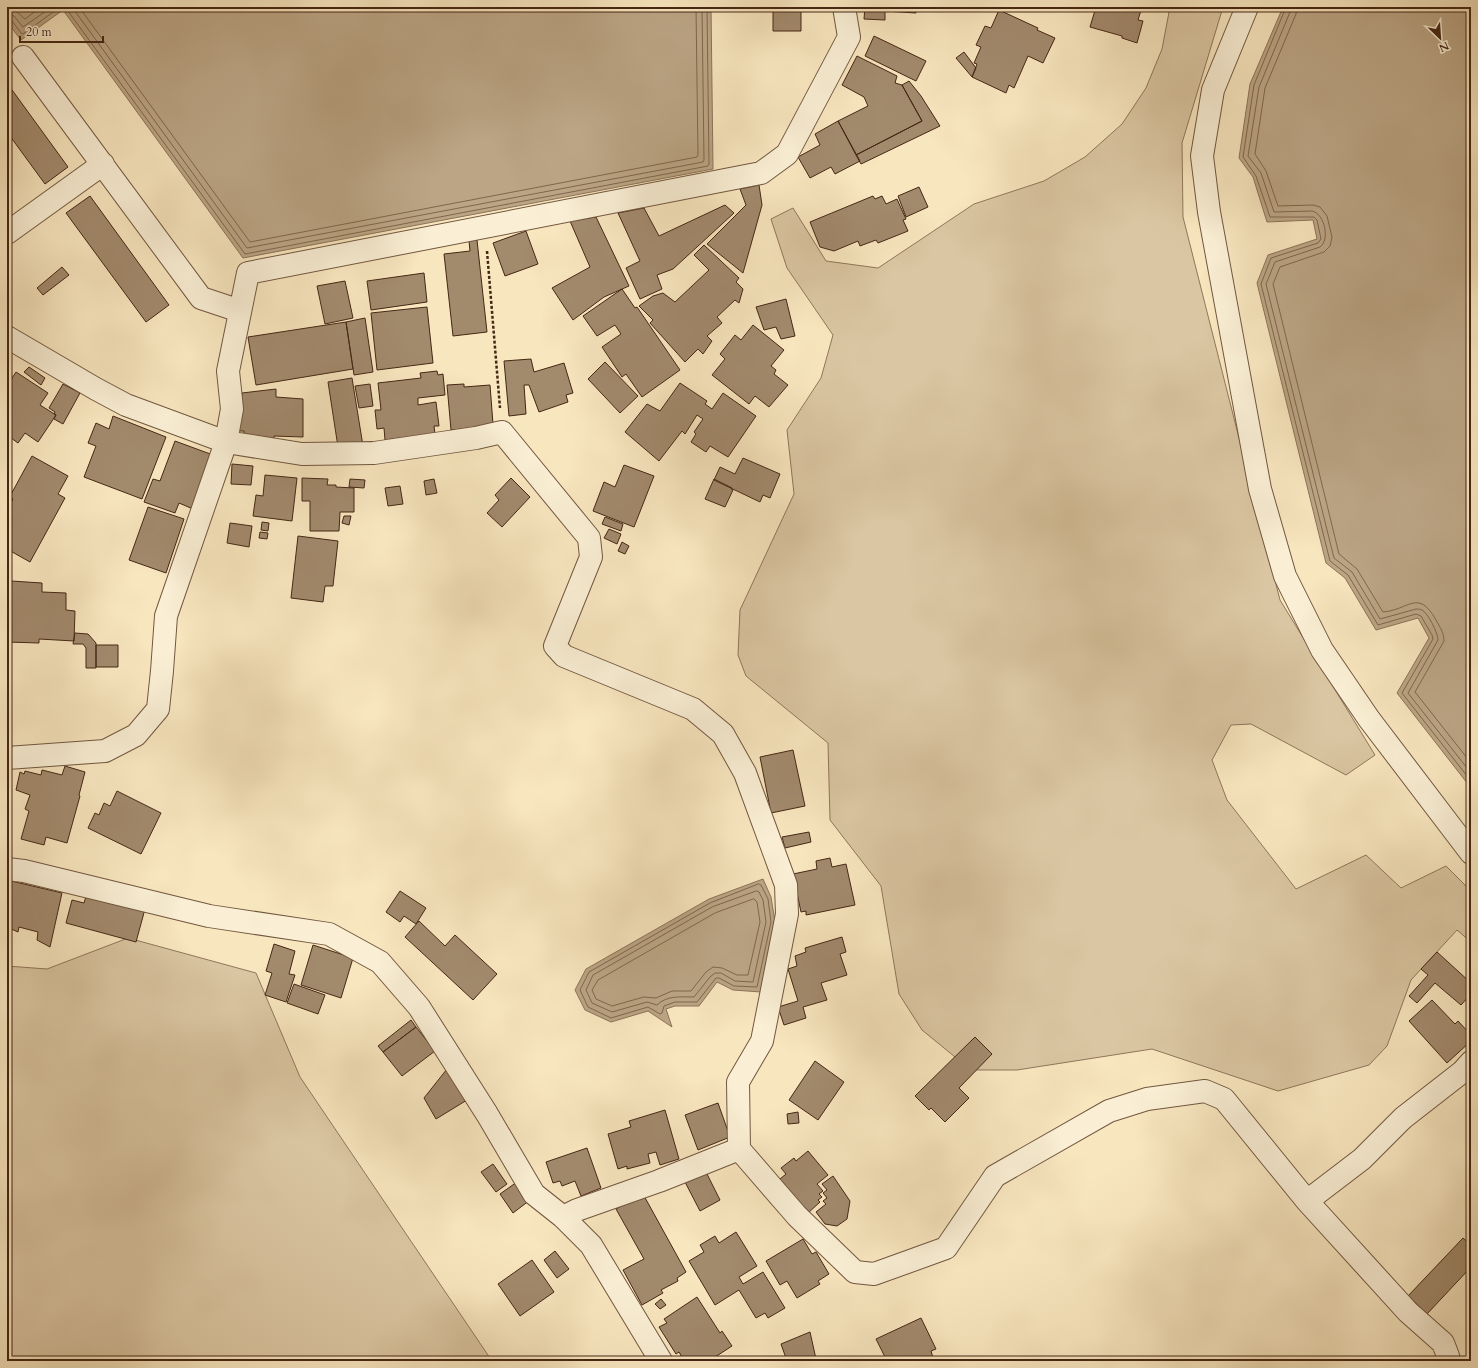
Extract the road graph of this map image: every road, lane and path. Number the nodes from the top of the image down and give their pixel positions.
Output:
1 (844, 7) edge
2 (1247, 7) edge
3 (22, 57) dead end
4 (103, 164) junction
5 (485, 227) junction
6 (7, 233) edge
7 (240, 311) junction
8 (7, 337) edge
9 (502, 432) junction
10 (226, 442) junction
11 (7, 758) edge
12 (1471, 853) edge
13 (7, 869) edge
14 (1471, 1062) edge
15 (739, 1149) junction
16 (1307, 1201) junction
17 (563, 1217) junction
18 (661, 1361) edge
19 (1446, 1361) edge

1 - 5 street
2 - 12 street
3 - 4 street
4 - 6 street
4 - 7 street
5 - 7 street
5 - 9 path
7 - 10 street
8 - 10 street
9 - 10 street
9 - 15 street
10 - 11 street
13 - 17 street
14 - 16 street
15 - 16 street
15 - 17 street
16 - 19 street
17 - 18 street

